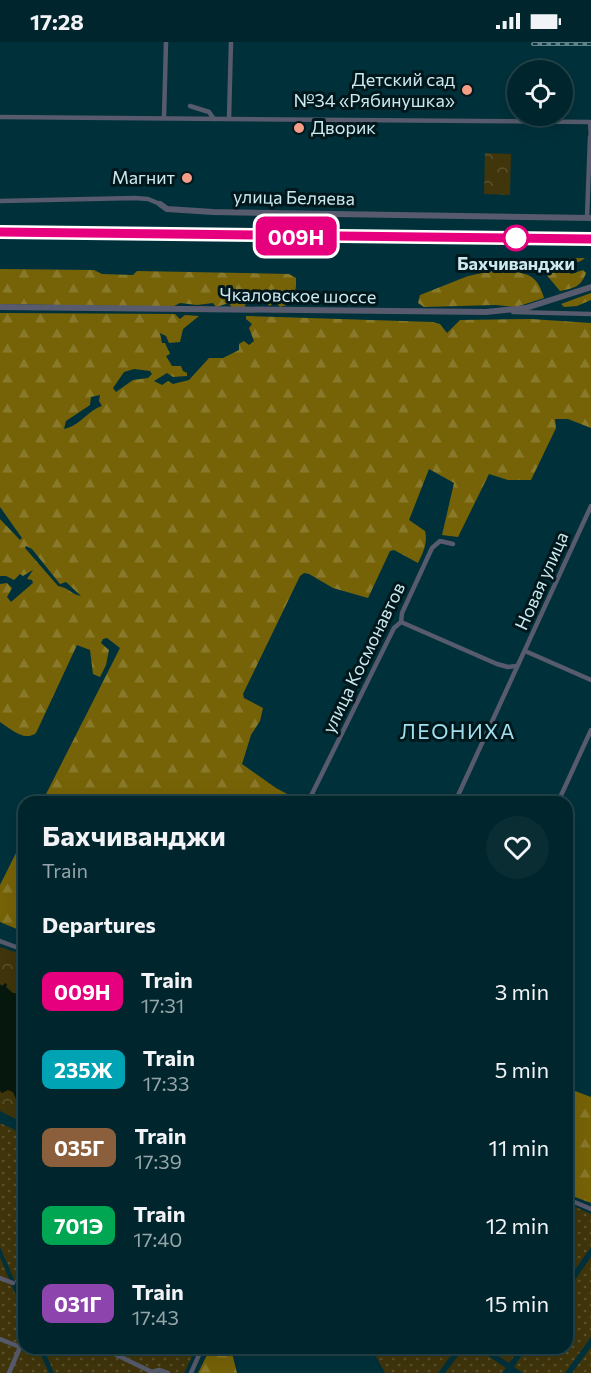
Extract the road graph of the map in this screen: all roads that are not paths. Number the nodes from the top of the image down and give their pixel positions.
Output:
1 (166, 42) edge
2 (231, 42) edge
3 (190, 106) dead end
4 (0, 117) edge
5 (164, 118) junction
6 (214, 119) junction
7 (229, 119) junction
8 (591, 137) edge
9 (0, 201) edge
10 (160, 204) joint
11 (589, 218) edge
12 (591, 287) edge
13 (553, 301) junction
14 (0, 307) edge
15 (507, 311) junction
16 (555, 313) junction
17 (591, 314) edge
18 (591, 506) edge
19 (453, 544) dead end
20 (401, 622) junction
21 (525, 651) junction
22 (516, 666) junction
23 (591, 680) edge
24 (591, 730) edge
25 (311, 796) edge
26 (458, 796) edge
27 (561, 796) edge
28 (0, 941) edge
29 (18, 948) edge
30 (573, 1202) edge
31 (591, 1209) edge
32 (0, 1278) edge
33 (12, 1283) dead end
34 (0, 1338) edge
35 (18, 1346) edge
36 (18, 1352) edge
37 (114, 1354) edge
38 (199, 1354) edge
39 (9, 1373) edge
40 (168, 1373) edge
41 (191, 1373) edge

1 - 5 street
2 - 7 street
3 - 6 street
4 - 5 street
5 - 6 street
6 - 7 street
7 - 8 street
8 - 11 street
9 - 10 street, улица Беляева
10 - 11 street, улица Беляева
12 - 13 street, Чкаловское шоссе
13 - 15 street, Чкаловское шоссе
13 - 16 street
14 - 15 street, Чкаловское шоссе
15 - 16 street
16 - 17 street
18 - 21 street, Новая улица
19 - 20 street, улица Космонавтов
20 - 22 street
20 - 25 street, улица Космонавтов
21 - 22 street, Новая улица
21 - 23 street
22 - 26 street, Новая улица
24 - 27 street
28 - 29 street
30 - 31 street
32 - 33 street
34 - 35 street
36 - 39 street
37 - 40 street
38 - 41 street

